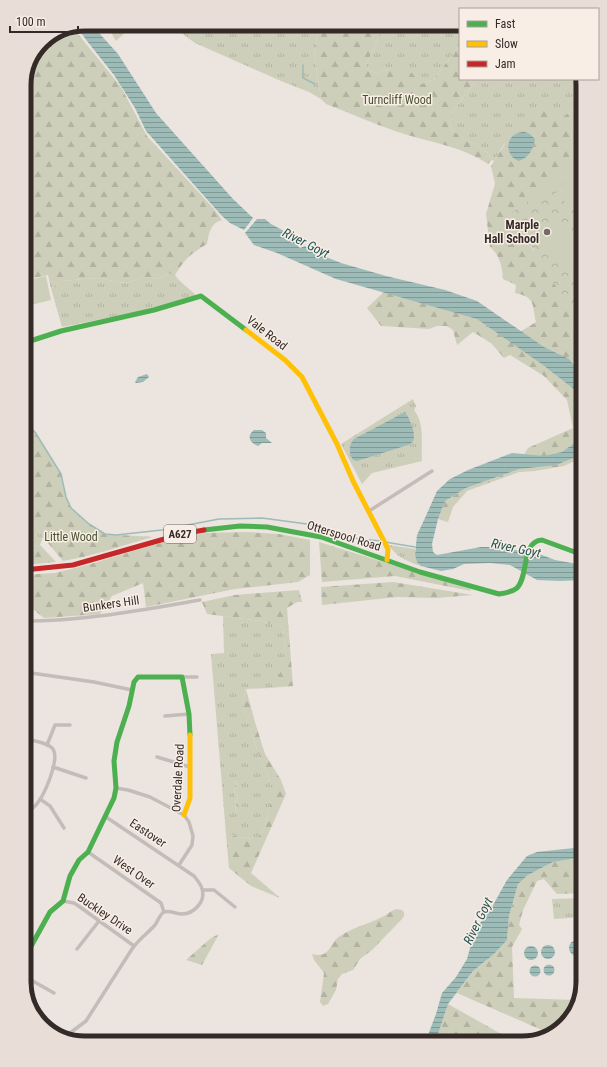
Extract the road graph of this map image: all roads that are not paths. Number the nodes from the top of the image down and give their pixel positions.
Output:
1 (31, 341) edge
2 (432, 471) dead end
3 (369, 511) junction
4 (576, 553) edge
5 (388, 560) junction
6 (31, 569) edge
7 (200, 600) dead end
8 (31, 621) edge
9 (31, 673) edge
10 (196, 676) dead end
11 (182, 677) junction
12 (132, 690) junction
13 (189, 714) junction
14 (165, 716) dead end
15 (70, 726) dead end
16 (31, 740) edge
17 (47, 745) junction
18 (157, 757) dead end
19 (53, 767) junction
20 (190, 767) junction
21 (86, 778) dead end
22 (116, 788) junction
23 (40, 799) junction
24 (31, 809) edge
25 (184, 816) junction
26 (106, 817) junction
27 (64, 828) dead end
28 (88, 852) junction
29 (179, 866) junction
30 (203, 890) junction
31 (63, 900) junction
32 (236, 906) dead end
33 (164, 912) junction
34 (99, 921) junction
35 (31, 946) edge
36 (134, 946) junction
37 (77, 949) dead end
38 (31, 980) edge
39 (53, 987) dead end
40 (70, 1033) edge

1 - 3 street, Vale Road
2 - 3 street
3 - 5 street, Vale Road
4 - 5 street, Otterspool Road / A627
5 - 6 street, Otterspool Road / A627
7 - 8 street, Bunkers Hill
9 - 12 street
10 - 11 street
11 - 12 street
11 - 13 street, Overdale Road
12 - 22 street
13 - 14 street
13 - 20 street, Overdale Road
15 - 17 street
16 - 17 street
17 - 19 street
18 - 20 street
19 - 21 street
19 - 23 street
20 - 25 street, Overdale Road
22 - 25 street
22 - 26 street
23 - 24 street
23 - 27 street
25 - 29 street, Overdale Road
26 - 28 street
26 - 29 street, Eastover
28 - 31 street
28 - 33 street, West Over
29 - 30 street
30 - 32 street
30 - 33 street
31 - 34 street, Buckley Drive
31 - 35 street
33 - 36 street
34 - 36 street, Buckley Drive
34 - 37 street
36 - 40 street
38 - 39 street

